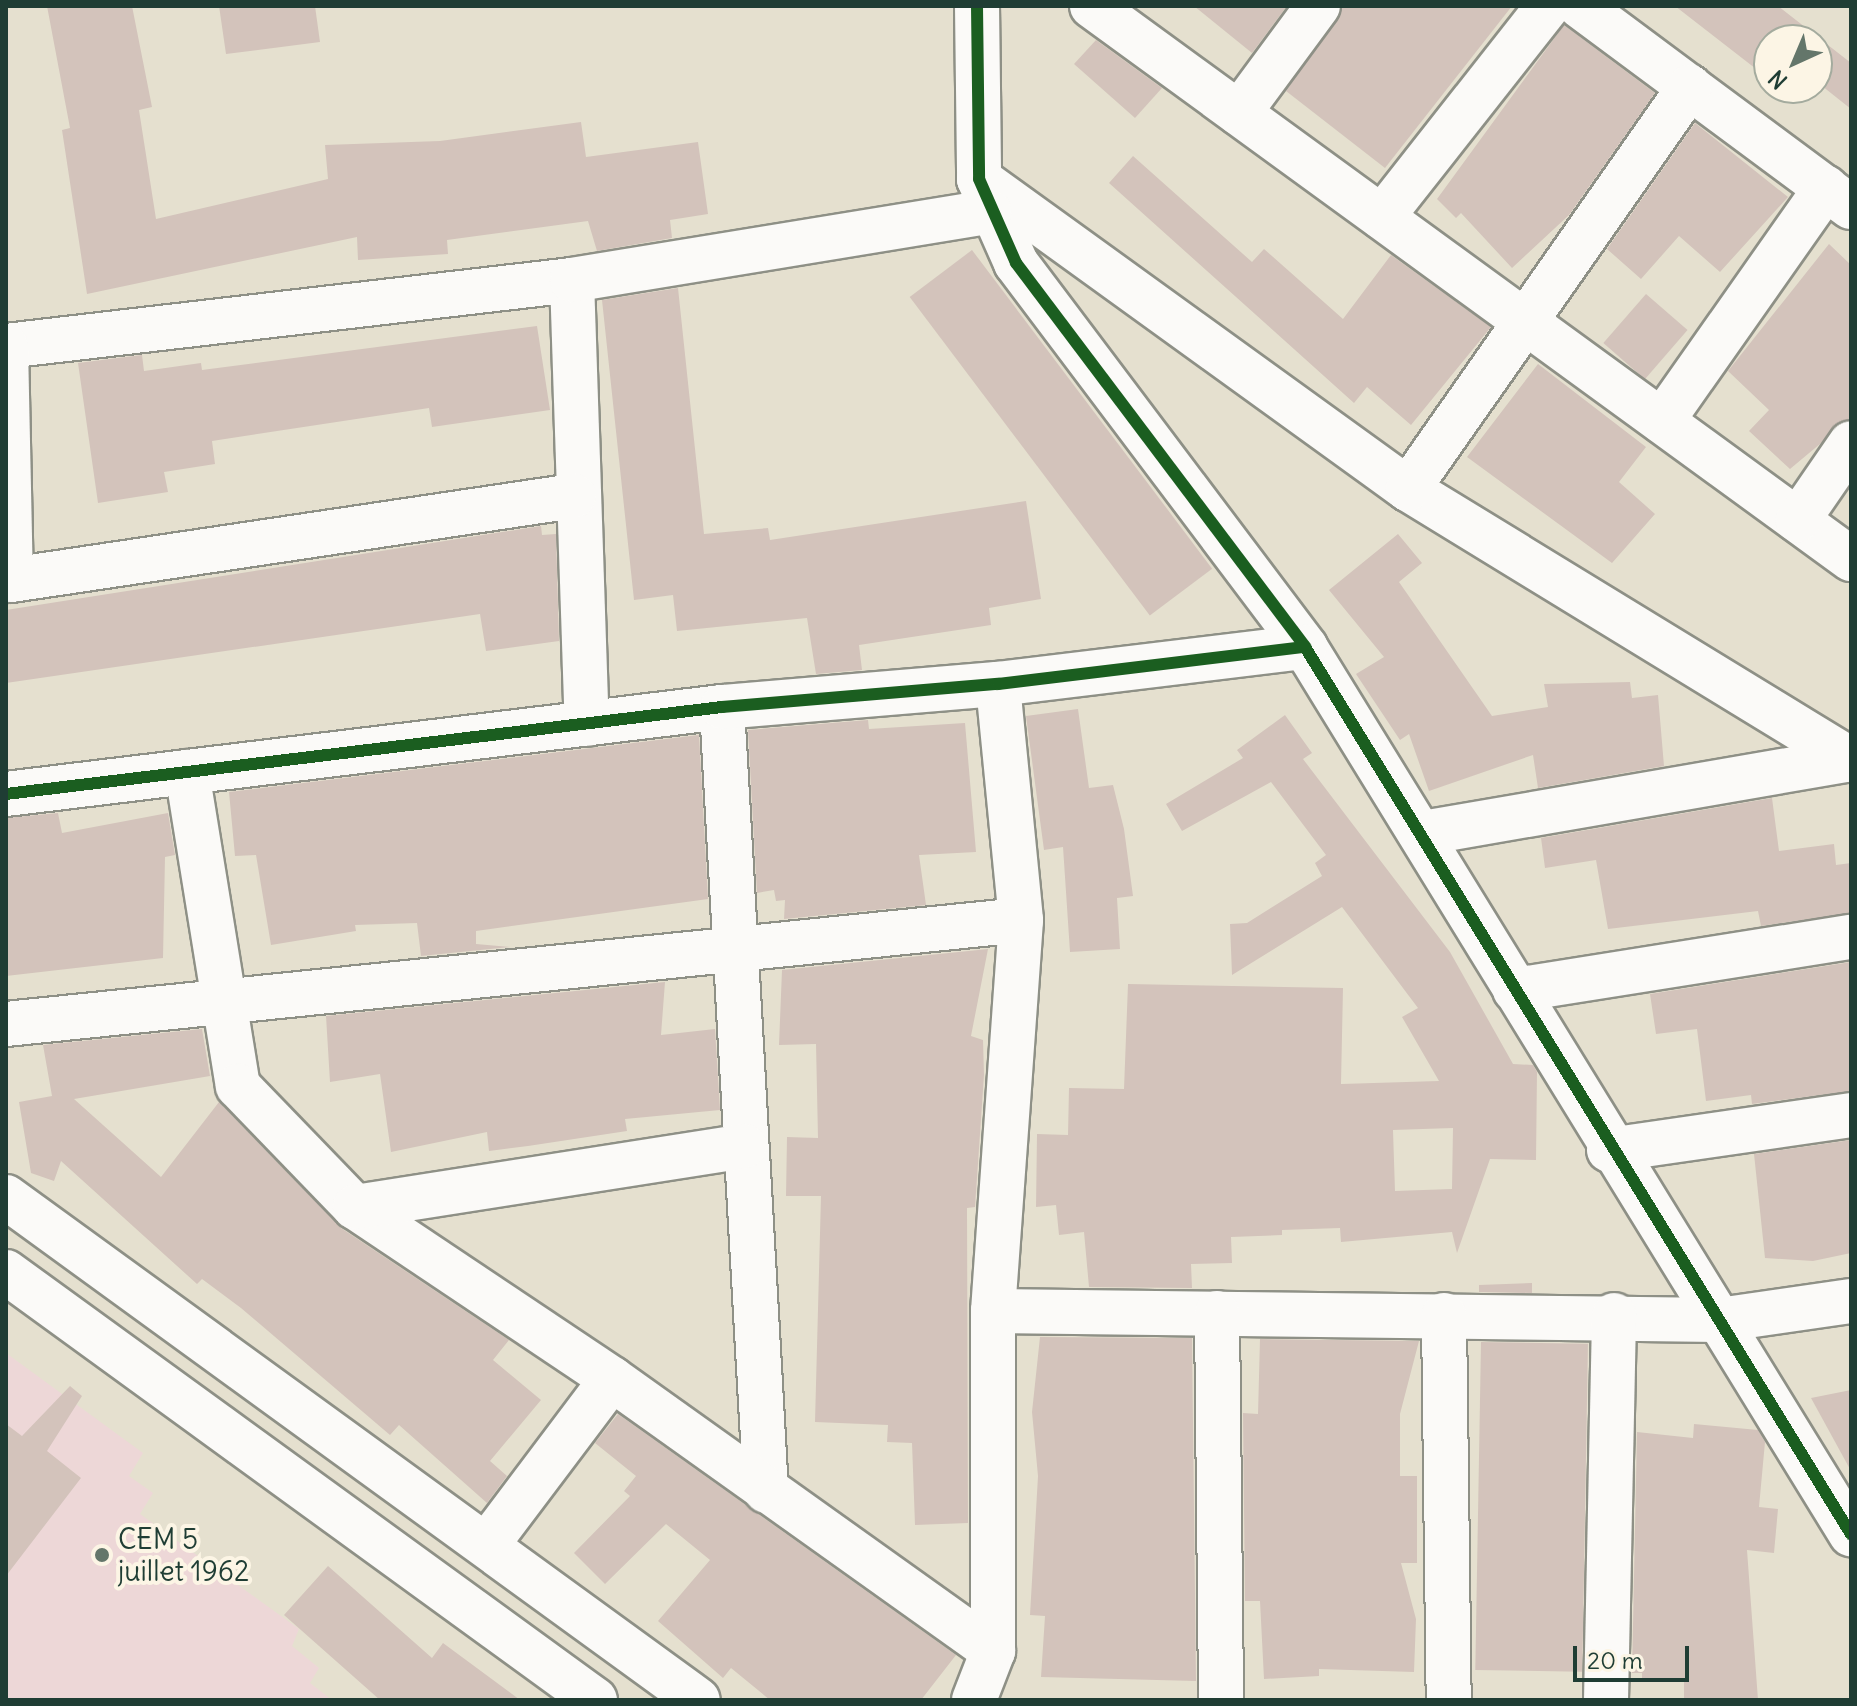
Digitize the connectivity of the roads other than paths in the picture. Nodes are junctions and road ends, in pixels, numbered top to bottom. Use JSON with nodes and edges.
{"nodes":[{"id":1,"x":977,"y":6,"type":"edge"},
{"id":2,"x":1092,"y":6,"type":"edge"},
{"id":3,"x":1318,"y":6,"type":"edge"},
{"id":4,"x":1548,"y":6,"type":"edge"},
{"id":5,"x":1580,"y":6,"type":"edge"},
{"id":6,"x":1690,"y":87,"type":"junction"},
{"id":7,"x":1239,"y":113,"type":"junction"},
{"id":8,"x":984,"y":195,"type":"junction"},
{"id":9,"x":1838,"y":197,"type":"edge"},
{"id":10,"x":1382,"y":217,"type":"junction"},
{"id":11,"x":572,"y":280,"type":"junction"},
{"id":12,"x":1529,"y":325,"type":"junction"},
{"id":13,"x":6,"y":346,"type":"edge"},
{"id":14,"x":1662,"y":421,"type":"junction"},
{"id":15,"x":1851,"y":443,"type":"edge"},
{"id":16,"x":1408,"y":489,"type":"junction"},
{"id":17,"x":574,"y":496,"type":"junction"},
{"id":18,"x":8,"y":499,"type":"edge"},
{"id":19,"x":1798,"y":520,"type":"junction"},
{"id":20,"x":1851,"y":559,"type":"edge"},
{"id":21,"x":1305,"y":647,"type":"junction"},
{"id":22,"x":998,"y":684,"type":"junction"},
{"id":23,"x":722,"y":707,"type":"junction"},
{"id":24,"x":587,"y":724,"type":"junction"},
{"id":25,"x":1851,"y":759,"type":"edge"},
{"id":26,"x":187,"y":772,"type":"junction"},
{"id":27,"x":6,"y":794,"type":"edge"},
{"id":28,"x":1423,"y":833,"type":"junction"},
{"id":29,"x":1021,"y":920,"type":"junction"},
{"id":30,"x":1851,"y":937,"type":"edge"},
{"id":31,"x":733,"y":949,"type":"junction"},
{"id":32,"x":1515,"y":990,"type":"junction"},
{"id":33,"x":221,"y":1002,"type":"junction"},
{"id":34,"x":6,"y":1024,"type":"edge"},
{"id":35,"x":1851,"y":1115,"type":"edge"},
{"id":36,"x":744,"y":1146,"type":"junction"},
{"id":37,"x":1609,"y":1150,"type":"junction"},
{"id":38,"x":6,"y":1197,"type":"edge"},
{"id":39,"x":355,"y":1207,"type":"junction"},
{"id":40,"x":6,"y":1272,"type":"edge"},
{"id":41,"x":1851,"y":1301,"type":"edge"},
{"id":42,"x":993,"y":1311,"type":"junction"},
{"id":43,"x":1217,"y":1313,"type":"junction"},
{"id":44,"x":1444,"y":1315,"type":"junction"},
{"id":45,"x":1614,"y":1315,"type":"junction"},
{"id":46,"x":1719,"y":1320,"type":"junction"},
{"id":47,"x":612,"y":1379,"type":"junction"},
{"id":48,"x":1832,"y":1474,"type":"edge"},
{"id":49,"x":766,"y":1491,"type":"junction"},
{"id":50,"x":1851,"y":1534,"type":"edge"},
{"id":51,"x":489,"y":1542,"type":"junction"},
{"id":52,"x":993,"y":1651,"type":"junction"},
{"id":53,"x":595,"y":1700,"type":"edge"},
{"id":54,"x":698,"y":1700,"type":"edge"},
{"id":55,"x":974,"y":1700,"type":"edge"},
{"id":56,"x":1221,"y":1700,"type":"edge"},
{"id":57,"x":1449,"y":1700,"type":"edge"},
{"id":58,"x":1606,"y":1700,"type":"edge"}],
"edges":[{"from":1,"to":8,"type":"street"},
{"from":2,"to":7,"type":"street"},
{"from":3,"to":7,"type":"street"},
{"from":4,"to":10,"type":"street"},
{"from":5,"to":6,"type":"street"},
{"from":6,"to":9,"type":"street"},
{"from":6,"to":12,"type":"street"},
{"from":7,"to":10,"type":"street"},
{"from":8,"to":11,"type":"street"},
{"from":8,"to":16,"type":"street"},
{"from":8,"to":21,"type":"street"},
{"from":9,"to":14,"type":"street"},
{"from":10,"to":12,"type":"street"},
{"from":11,"to":13,"type":"street"},
{"from":11,"to":17,"type":"street"},
{"from":12,"to":14,"type":"street"},
{"from":12,"to":16,"type":"street"},
{"from":13,"to":18,"type":"street"},
{"from":14,"to":19,"type":"street"},
{"from":15,"to":19,"type":"street"},
{"from":16,"to":25,"type":"street"},
{"from":17,"to":18,"type":"street"},
{"from":17,"to":24,"type":"street"},
{"from":19,"to":20,"type":"street"},
{"from":21,"to":22,"type":"street"},
{"from":21,"to":28,"type":"street"},
{"from":22,"to":23,"type":"street"},
{"from":22,"to":29,"type":"street"},
{"from":23,"to":24,"type":"street"},
{"from":23,"to":31,"type":"street"},
{"from":24,"to":26,"type":"street"},
{"from":25,"to":28,"type":"street"},
{"from":26,"to":27,"type":"street"},
{"from":26,"to":33,"type":"street"},
{"from":28,"to":32,"type":"street"},
{"from":29,"to":31,"type":"street"},
{"from":29,"to":42,"type":"street"},
{"from":30,"to":32,"type":"street"},
{"from":31,"to":33,"type":"street"},
{"from":31,"to":36,"type":"street"},
{"from":32,"to":37,"type":"street"},
{"from":33,"to":34,"type":"street"},
{"from":33,"to":39,"type":"street"},
{"from":35,"to":37,"type":"street"},
{"from":36,"to":39,"type":"street"},
{"from":36,"to":49,"type":"street"},
{"from":37,"to":46,"type":"street"},
{"from":38,"to":51,"type":"street"},
{"from":39,"to":47,"type":"street"},
{"from":40,"to":53,"type":"street"},
{"from":41,"to":46,"type":"street"},
{"from":42,"to":43,"type":"street"},
{"from":42,"to":52,"type":"street"},
{"from":43,"to":44,"type":"street"},
{"from":43,"to":56,"type":"street"},
{"from":44,"to":45,"type":"street"},
{"from":44,"to":57,"type":"street"},
{"from":45,"to":46,"type":"street"},
{"from":45,"to":58,"type":"street"},
{"from":46,"to":48,"type":"street"},
{"from":47,"to":49,"type":"street"},
{"from":47,"to":51,"type":"street"},
{"from":48,"to":50,"type":"street"},
{"from":49,"to":52,"type":"street"},
{"from":51,"to":54,"type":"street"},
{"from":52,"to":55,"type":"street"}]}
